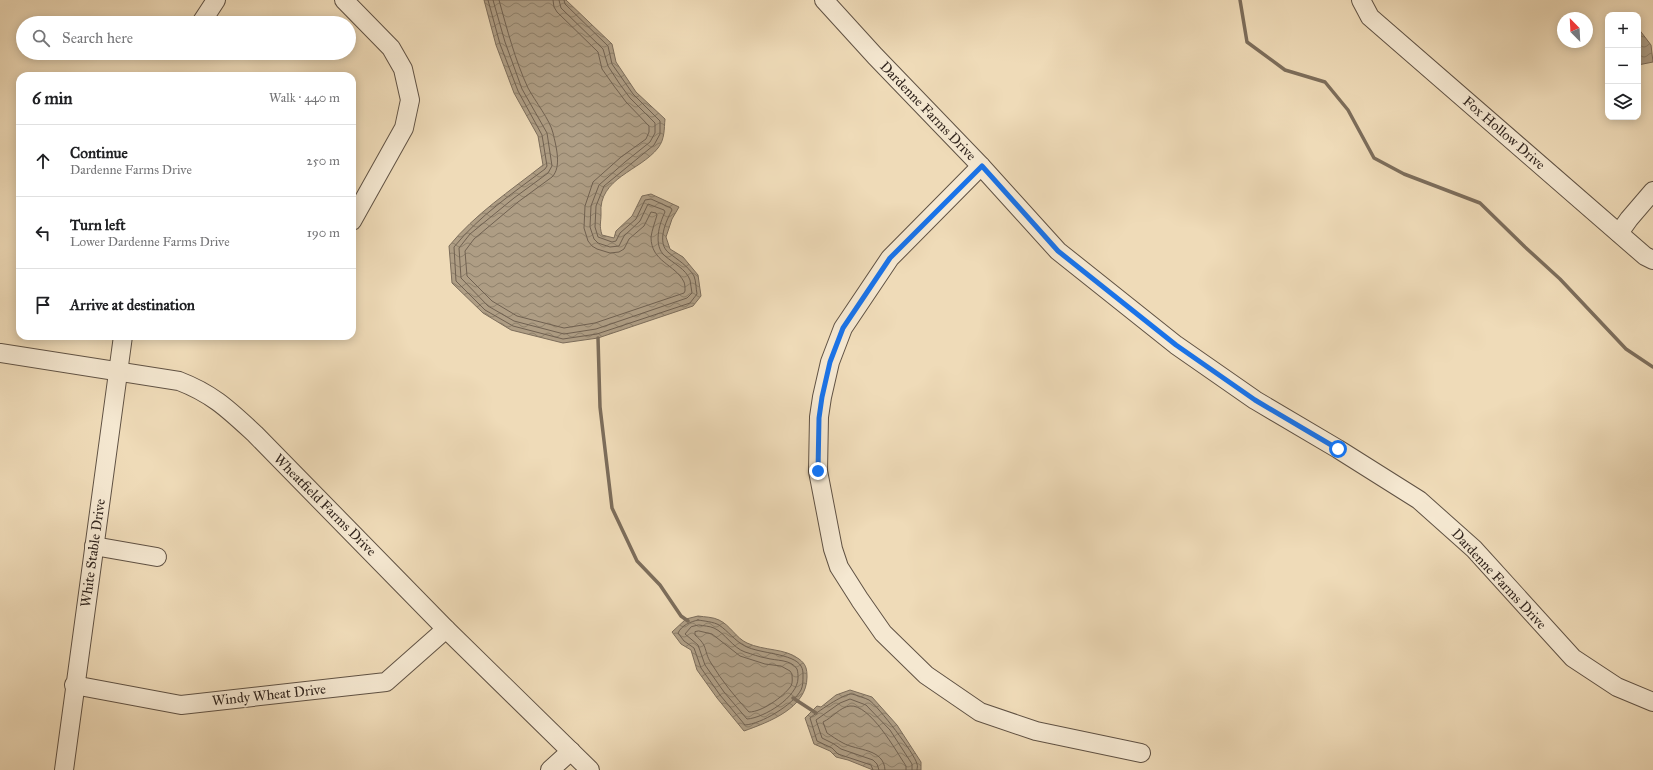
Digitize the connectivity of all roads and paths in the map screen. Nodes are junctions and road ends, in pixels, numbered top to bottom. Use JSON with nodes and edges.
{"nodes":[{"id":1,"x":216,"y":0,"type":"edge"},
{"id":2,"x":344,"y":0,"type":"edge"},
{"id":3,"x":824,"y":0,"type":"edge"},
{"id":4,"x":1361,"y":0,"type":"edge"},
{"id":5,"x":206,"y":16,"type":"edge"},
{"id":6,"x":982,"y":166,"type":"junction"},
{"id":7,"x":1653,"y":191,"type":"edge"},
{"id":8,"x":356,"y":214,"type":"edge"},
{"id":9,"x":1619,"y":233,"type":"junction"},
{"id":10,"x":1653,"y":260,"type":"edge"},
{"id":11,"x":122,"y":340,"type":"edge"},
{"id":12,"x":0,"y":353,"type":"edge"},
{"id":13,"x":118,"y":371,"type":"junction"},
{"id":14,"x":94,"y":546,"type":"junction"},
{"id":15,"x":158,"y":557,"type":"dead end"},
{"id":16,"x":446,"y":629,"type":"junction"},
{"id":17,"x":74,"y":685,"type":"junction"},
{"id":18,"x":1653,"y":702,"type":"edge"},
{"id":19,"x":571,"y":751,"type":"junction"},
{"id":20,"x":1141,"y":753,"type":"dead end"},
{"id":21,"x":64,"y":770,"type":"edge"},
{"id":22,"x":550,"y":770,"type":"edge"},
{"id":23,"x":590,"y":770,"type":"edge"}],
"edges":[{"from":1,"to":5,"type":"street"},
{"from":2,"to":8,"type":"street"},
{"from":3,"to":6,"type":"street","name":"Dardenne Farms Drive"},
{"from":4,"to":9,"type":"street","name":"Fox Hollow Drive"},
{"from":6,"to":18,"type":"street","name":"Dardenne Farms Drive"},
{"from":6,"to":20,"type":"street"},
{"from":7,"to":9,"type":"street"},
{"from":9,"to":10,"type":"street","name":"Fox Hollow Drive"},
{"from":11,"to":13,"type":"street","name":"White Stable Drive"},
{"from":12,"to":13,"type":"street","name":"Wheatfield Farms Drive"},
{"from":13,"to":14,"type":"street","name":"White Stable Drive"},
{"from":13,"to":16,"type":"street","name":"Wheatfield Farms Drive"},
{"from":14,"to":15,"type":"street"},
{"from":14,"to":17,"type":"street","name":"White Stable Drive"},
{"from":16,"to":17,"type":"street","name":"Windy Wheat Drive"},
{"from":16,"to":19,"type":"street","name":"Wheatfield Farms Drive"},
{"from":17,"to":21,"type":"street","name":"White Stable Drive"},
{"from":19,"to":22,"type":"street"},
{"from":19,"to":23,"type":"street","name":"Wheatfield Farms Drive"}]}
